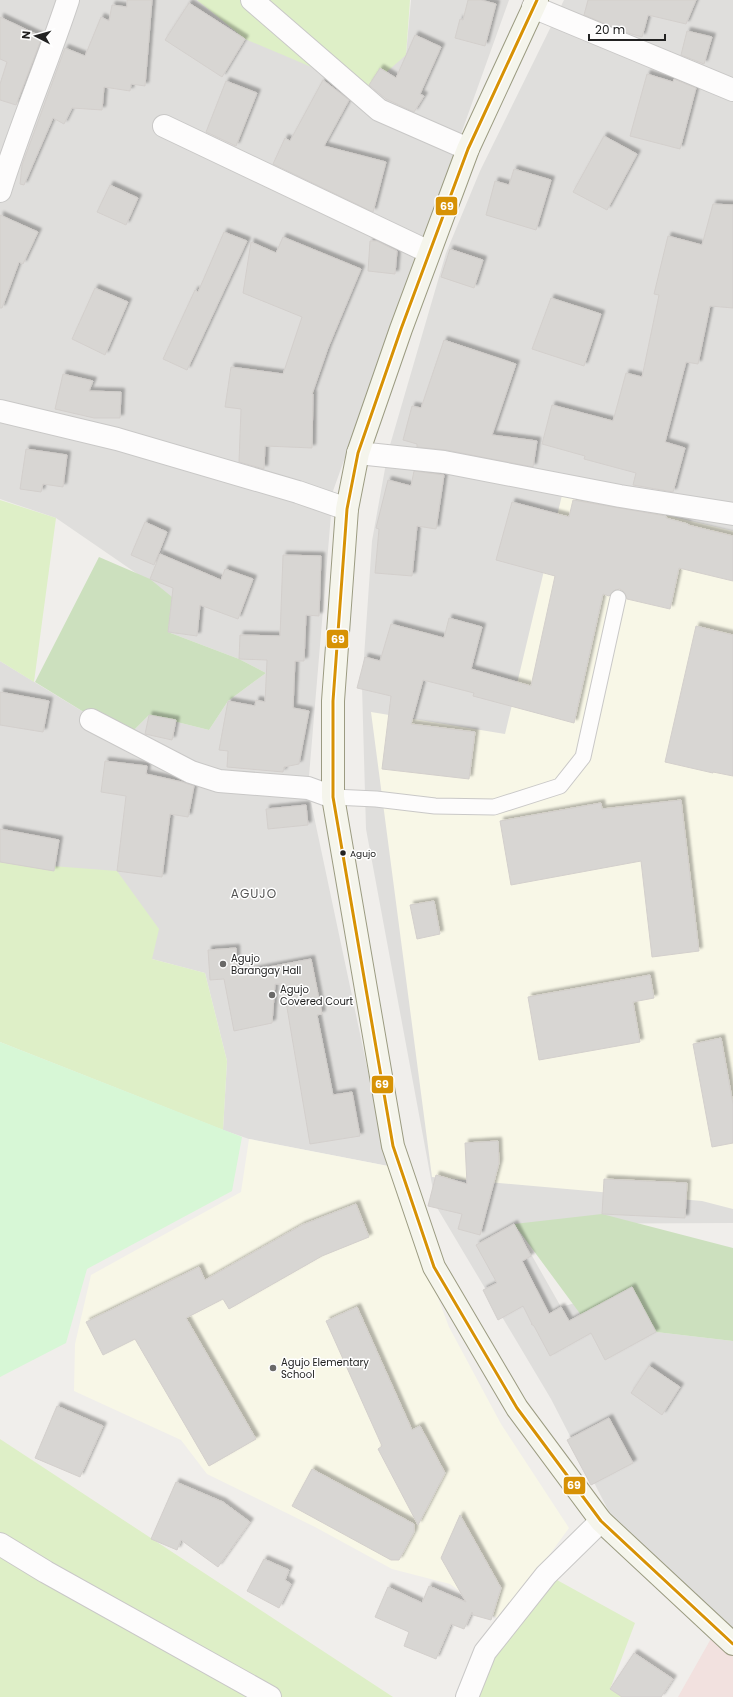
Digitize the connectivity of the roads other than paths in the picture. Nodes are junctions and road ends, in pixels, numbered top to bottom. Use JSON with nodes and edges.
{"nodes":[{"id":1,"x":68,"y":0,"type":"edge"},
{"id":2,"x":252,"y":0,"type":"edge"},
{"id":3,"x":535,"y":4,"type":"edge"},
{"id":4,"x":733,"y":90,"type":"edge"},
{"id":5,"x":164,"y":126,"type":"dead end"},
{"id":6,"x":468,"y":149,"type":"junction"},
{"id":7,"x":0,"y":191,"type":"edge"},
{"id":8,"x":429,"y":252,"type":"junction"},
{"id":9,"x":0,"y":411,"type":"edge"},
{"id":10,"x":358,"y":453,"type":"junction"},
{"id":11,"x":347,"y":509,"type":"junction"},
{"id":12,"x":733,"y":514,"type":"edge"},
{"id":13,"x":618,"y":598,"type":"dead end"},
{"id":14,"x":91,"y":720,"type":"dead end"},
{"id":15,"x":333,"y":797,"type":"junction"},
{"id":16,"x":601,"y":1520,"type":"junction"},
{"id":17,"x":0,"y":1544,"type":"edge"},
{"id":18,"x":733,"y":1644,"type":"edge"},
{"id":19,"x":270,"y":1697,"type":"edge"},
{"id":20,"x":467,"y":1697,"type":"edge"}],
"edges":[{"from":1,"to":7,"type":"street"},
{"from":2,"to":6,"type":"street"},
{"from":3,"to":4,"type":"street"},
{"from":3,"to":6,"type":"main road"},
{"from":5,"to":8,"type":"street"},
{"from":6,"to":8,"type":"main road"},
{"from":8,"to":10,"type":"main road"},
{"from":9,"to":11,"type":"street"},
{"from":10,"to":11,"type":"main road"},
{"from":10,"to":12,"type":"street"},
{"from":11,"to":15,"type":"main road"},
{"from":13,"to":15,"type":"lane"},
{"from":14,"to":15,"type":"street"},
{"from":15,"to":16,"type":"main road"},
{"from":16,"to":18,"type":"main road"},
{"from":16,"to":20,"type":"street"},
{"from":17,"to":19,"type":"street"}]}
